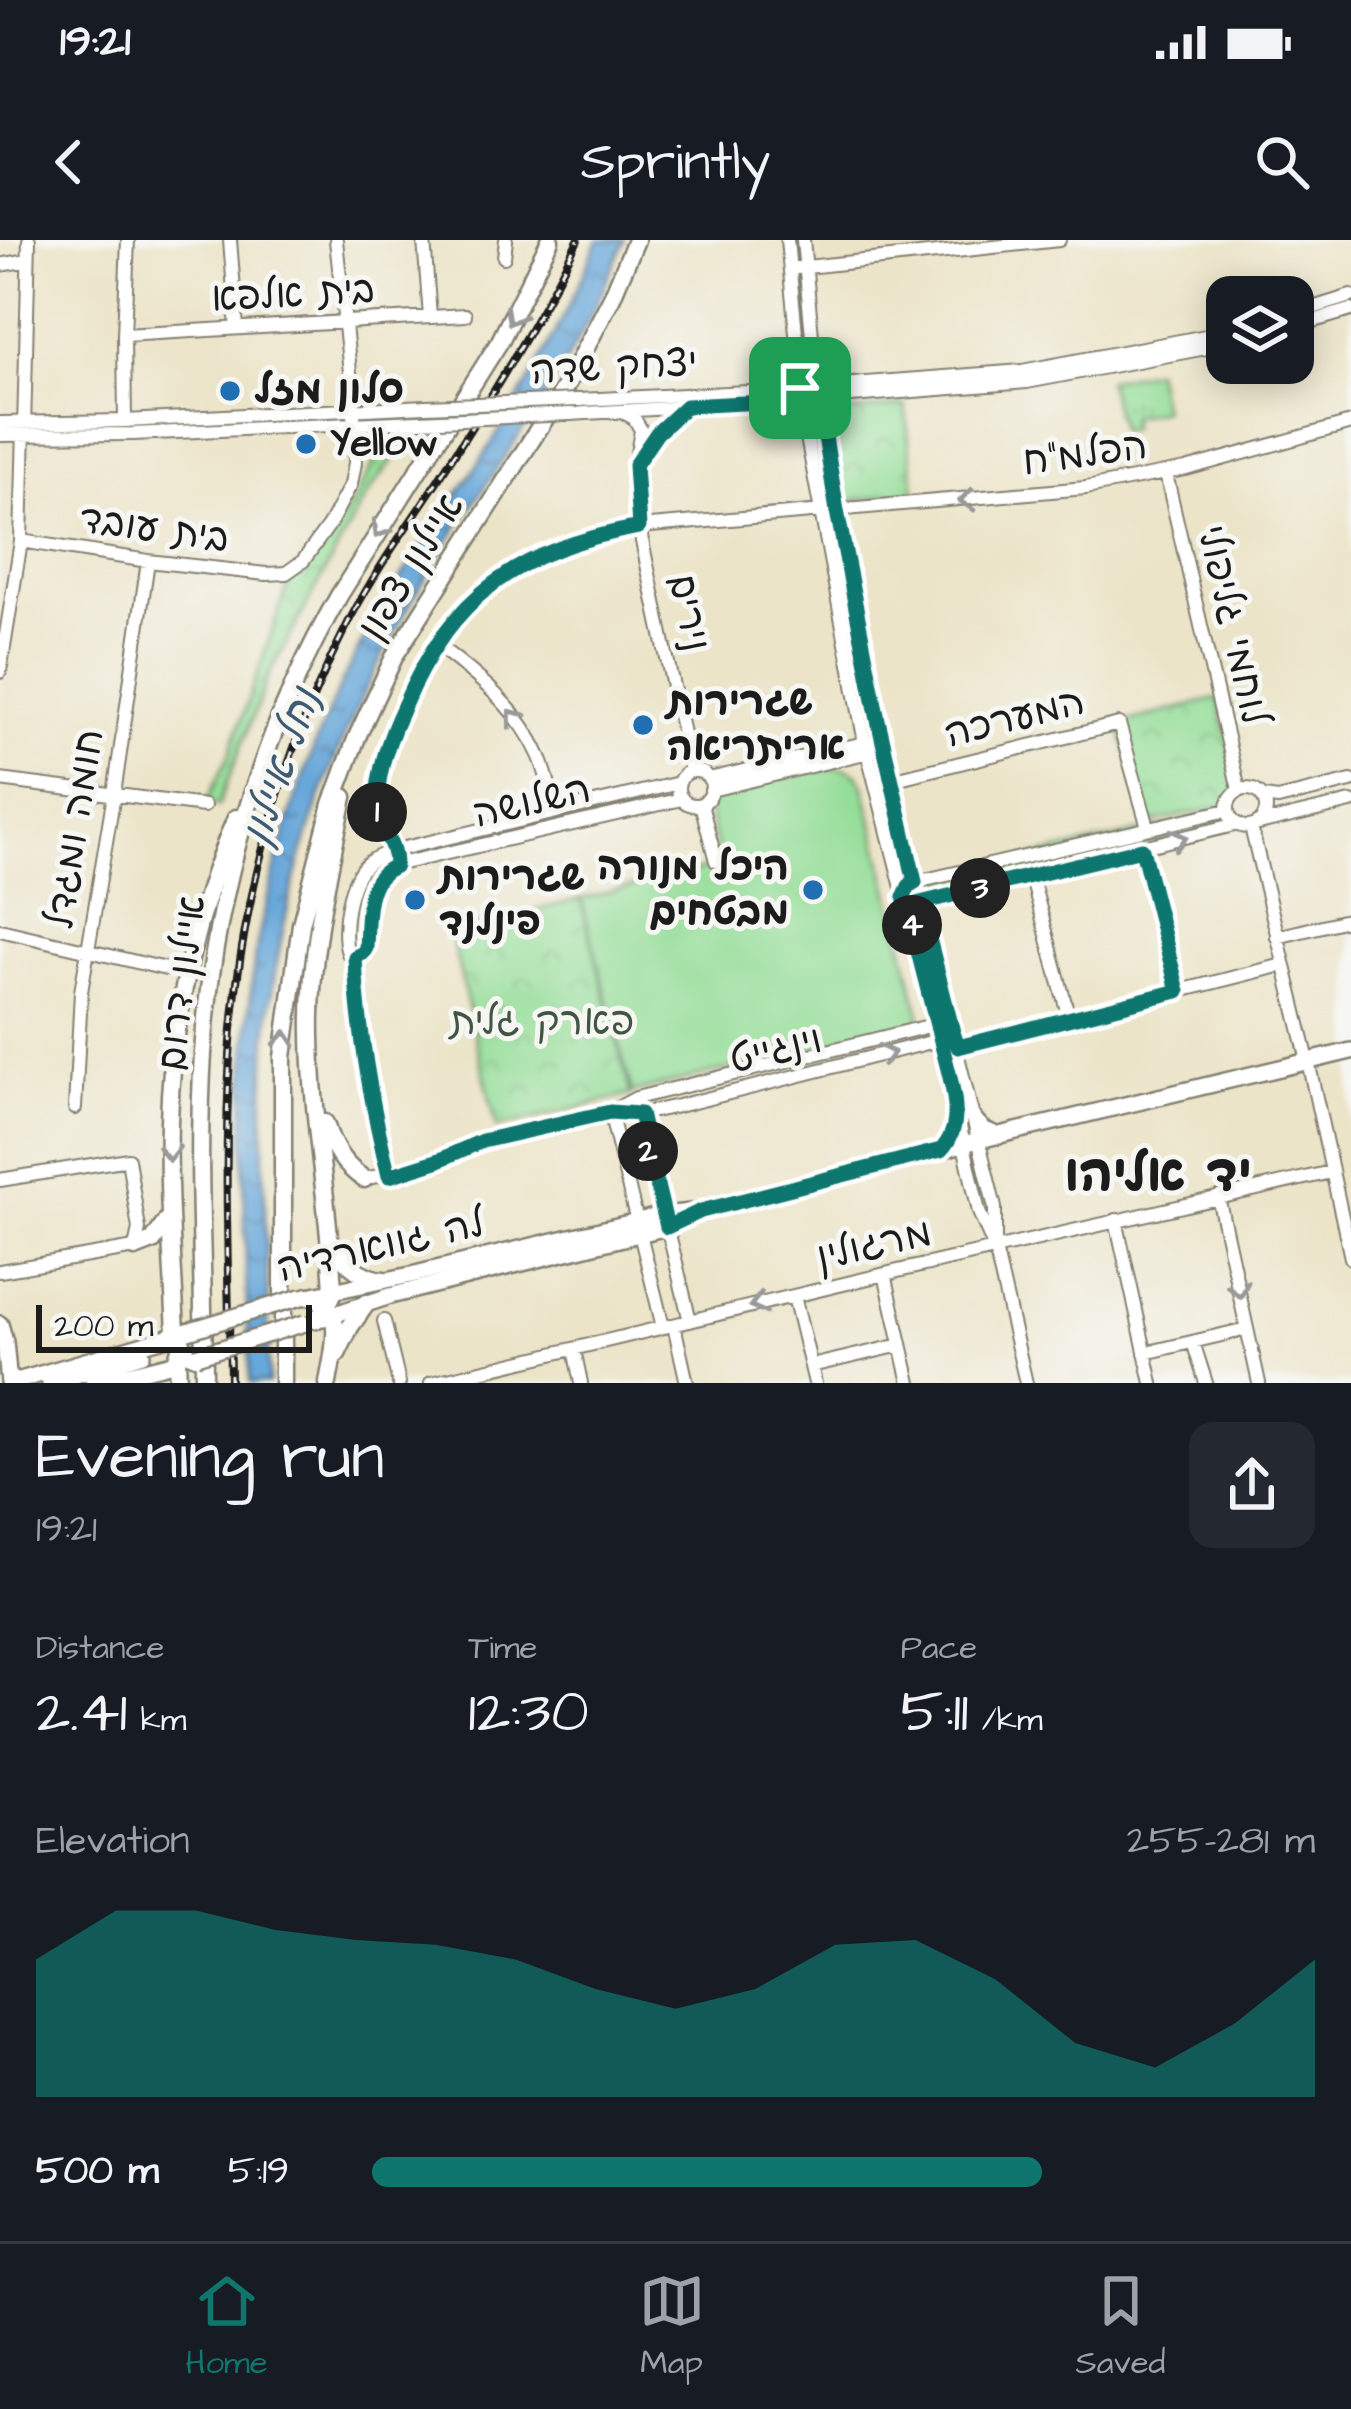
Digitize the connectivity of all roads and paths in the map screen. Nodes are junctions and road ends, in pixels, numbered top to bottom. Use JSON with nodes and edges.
{"nodes":[{"id":1,"x":29,"y":240,"type":"edge"},
{"id":2,"x":128,"y":240,"type":"edge"},
{"id":3,"x":230,"y":240,"type":"edge"},
{"id":4,"x":336,"y":240,"type":"edge"},
{"id":5,"x":424,"y":240,"type":"edge"},
{"id":6,"x":506,"y":240,"type":"edge"},
{"id":7,"x":550,"y":240,"type":"edge"},
{"id":8,"x":636,"y":240,"type":"edge"},
{"id":9,"x":787,"y":240,"type":"edge"},
{"id":10,"x":803,"y":240,"type":"edge"},
{"id":11,"x":1060,"y":240,"type":"edge"},
{"id":12,"x":504,"y":257,"type":"dead end"},
{"id":13,"x":28,"y":260,"type":"junction"},
{"id":14,"x":0,"y":265,"type":"edge"},
{"id":15,"x":790,"y":268,"type":"junction"},
{"id":16,"x":806,"y":268,"type":"junction"},
{"id":17,"x":1351,"y":296,"type":"edge"},
{"id":18,"x":1314,"y":307,"type":"edge"},
{"id":19,"x":1351,"y":310,"type":"edge"},
{"id":20,"x":465,"y":315,"type":"dead end"},
{"id":21,"x":430,"y":317,"type":"junction"},
{"id":22,"x":343,"y":321,"type":"junction"},
{"id":23,"x":1314,"y":321,"type":"edge"},
{"id":24,"x":237,"y":328,"type":"junction"},
{"id":25,"x":124,"y":334,"type":"junction"},
{"id":26,"x":1206,"y":336,"type":"edge"},
{"id":27,"x":795,"y":337,"type":"junction"},
{"id":28,"x":1206,"y":348,"type":"edge"},
{"id":29,"x":748,"y":392,"type":"junction"},
{"id":30,"x":818,"y":393,"type":"junction"},
{"id":31,"x":800,"y":394,"type":"junction"},
{"id":32,"x":729,"y":405,"type":"junction"},
{"id":33,"x":686,"y":406,"type":"junction"},
{"id":34,"x":354,"y":410,"type":"junction"},
{"id":35,"x":621,"y":411,"type":"junction"},
{"id":36,"x":0,"y":423,"type":"edge"},
{"id":37,"x":1351,"y":423,"type":"edge"},
{"id":38,"x":355,"y":425,"type":"junction"},
{"id":39,"x":805,"y":427,"type":"junction"},
{"id":40,"x":129,"y":428,"type":"junction"},
{"id":41,"x":24,"y":429,"type":"junction"},
{"id":42,"x":0,"y":435,"type":"edge"},
{"id":43,"x":635,"y":465,"type":"junction"},
{"id":44,"x":1166,"y":474,"type":"junction"},
{"id":45,"x":830,"y":512,"type":"junction"},
{"id":46,"x":639,"y":527,"type":"junction"},
{"id":47,"x":21,"y":541,"type":"junction"},
{"id":48,"x":148,"y":562,"type":"junction"},
{"id":49,"x":437,"y":645,"type":"junction"},
{"id":50,"x":0,"y":672,"type":"edge"},
{"id":51,"x":280,"y":718,"type":"junction"},
{"id":52,"x":357,"y":737,"type":"junction"},
{"id":53,"x":882,"y":744,"type":"junction"},
{"id":54,"x":867,"y":748,"type":"junction"},
{"id":55,"x":848,"y":757,"type":"junction"},
{"id":56,"x":872,"y":769,"type":"junction"},
{"id":57,"x":0,"y":770,"type":"edge"},
{"id":58,"x":691,"y":771,"type":"junction"},
{"id":59,"x":0,"y":780,"type":"edge"},
{"id":60,"x":891,"y":780,"type":"junction"},
{"id":61,"x":1351,"y":781,"type":"edge"},
{"id":62,"x":23,"y":782,"type":"junction"},
{"id":63,"x":679,"y":783,"type":"junction"},
{"id":64,"x":708,"y":790,"type":"junction"},
{"id":65,"x":1239,"y":790,"type":"junction"},
{"id":66,"x":114,"y":794,"type":"junction"},
{"id":67,"x":1264,"y":797,"type":"junction"},
{"id":68,"x":685,"y":801,"type":"junction"},
{"id":69,"x":1351,"y":802,"type":"edge"},
{"id":70,"x":203,"y":806,"type":"dead end"},
{"id":71,"x":1228,"y":810,"type":"junction"},
{"id":72,"x":556,"y":812,"type":"junction"},
{"id":73,"x":1249,"y":825,"type":"junction"},
{"id":74,"x":1148,"y":827,"type":"junction"},
{"id":75,"x":710,"y":841,"type":"junction"},
{"id":76,"x":1142,"y":849,"type":"junction"},
{"id":77,"x":396,"y":850,"type":"junction"},
{"id":78,"x":716,"y":861,"type":"dead end"},
{"id":79,"x":395,"y":866,"type":"junction"},
{"id":80,"x":1031,"y":875,"type":"junction"},
{"id":81,"x":915,"y":882,"type":"junction"},
{"id":82,"x":904,"y":897,"type":"junction"},
{"id":83,"x":920,"y":903,"type":"junction"},
{"id":84,"x":1351,"y":919,"type":"edge"},
{"id":85,"x":2,"y":933,"type":"edge"},
{"id":86,"x":1277,"y":937,"type":"junction"},
{"id":87,"x":86,"y":951,"type":"junction"},
{"id":88,"x":355,"y":957,"type":"junction"},
{"id":89,"x":1283,"y":965,"type":"junction"},
{"id":90,"x":166,"y":969,"type":"dead end"},
{"id":91,"x":1178,"y":991,"type":"junction"},
{"id":92,"x":1069,"y":1018,"type":"junction"},
{"id":93,"x":937,"y":1024,"type":"junction"},
{"id":94,"x":953,"y":1032,"type":"junction"},
{"id":95,"x":941,"y":1041,"type":"junction"},
{"id":96,"x":958,"y":1047,"type":"junction"},
{"id":97,"x":1351,"y":1051,"type":"edge"},
{"id":98,"x":1308,"y":1061,"type":"junction"},
{"id":99,"x":314,"y":1088,"type":"junction"},
{"id":100,"x":636,"y":1098,"type":"junction"},
{"id":101,"x":75,"y":1108,"type":"dead end"},
{"id":102,"x":610,"y":1112,"type":"junction"},
{"id":103,"x":640,"y":1114,"type":"junction"},
{"id":104,"x":965,"y":1117,"type":"junction"},
{"id":105,"x":999,"y":1136,"type":"junction"},
{"id":106,"x":971,"y":1142,"type":"junction"},
{"id":107,"x":941,"y":1150,"type":"junction"},
{"id":108,"x":984,"y":1160,"type":"junction"},
{"id":109,"x":389,"y":1176,"type":"junction"},
{"id":110,"x":1332,"y":1178,"type":"junction"},
{"id":111,"x":364,"y":1179,"type":"joint"},
{"id":112,"x":0,"y":1180,"type":"edge"},
{"id":113,"x":1351,"y":1180,"type":"edge"},
{"id":114,"x":1219,"y":1197,"type":"junction"},
{"id":115,"x":170,"y":1216,"type":"junction"},
{"id":116,"x":1116,"y":1220,"type":"junction"},
{"id":117,"x":665,"y":1221,"type":"junction"},
{"id":118,"x":638,"y":1228,"type":"junction"},
{"id":119,"x":330,"y":1238,"type":"junction"},
{"id":120,"x":135,"y":1248,"type":"junction"},
{"id":121,"x":995,"y":1249,"type":"junction"},
{"id":122,"x":1351,"y":1258,"type":"edge"},
{"id":123,"x":0,"y":1271,"type":"edge"},
{"id":124,"x":885,"y":1274,"type":"junction"},
{"id":125,"x":384,"y":1280,"type":"junction"},
{"id":126,"x":794,"y":1295,"type":"junction"},
{"id":127,"x":304,"y":1296,"type":"joint"},
{"id":128,"x":367,"y":1304,"type":"junction"},
{"id":129,"x":323,"y":1310,"type":"junction"},
{"id":130,"x":384,"y":1321,"type":"dead end"},
{"id":131,"x":690,"y":1321,"type":"junction"},
{"id":132,"x":0,"y":1324,"type":"edge"},
{"id":133,"x":668,"y":1326,"type":"junction"},
{"id":134,"x":1247,"y":1330,"type":"junction"},
{"id":135,"x":5,"y":1342,"type":"junction"},
{"id":136,"x":1193,"y":1342,"type":"junction"},
{"id":137,"x":901,"y":1345,"type":"junction"},
{"id":138,"x":184,"y":1346,"type":"junction"},
{"id":139,"x":574,"y":1348,"type":"junction"},
{"id":140,"x":1145,"y":1353,"type":"junction"},
{"id":141,"x":811,"y":1366,"type":"junction"},
{"id":142,"x":494,"y":1376,"type":"edge"},
{"id":143,"x":46,"y":1378,"type":"edge"},
{"id":144,"x":328,"y":1380,"type":"edge"},
{"id":145,"x":9,"y":1383,"type":"edge"},
{"id":146,"x":93,"y":1383,"type":"edge"},
{"id":147,"x":131,"y":1383,"type":"edge"},
{"id":148,"x":178,"y":1383,"type":"edge"},
{"id":149,"x":204,"y":1383,"type":"edge"},
{"id":150,"x":284,"y":1383,"type":"edge"},
{"id":151,"x":399,"y":1383,"type":"edge"},
{"id":152,"x":431,"y":1383,"type":"edge"},
{"id":153,"x":581,"y":1383,"type":"edge"},
{"id":154,"x":687,"y":1383,"type":"edge"},
{"id":155,"x":815,"y":1383,"type":"edge"},
{"id":156,"x":910,"y":1383,"type":"edge"},
{"id":157,"x":1026,"y":1383,"type":"edge"},
{"id":158,"x":1152,"y":1383,"type":"edge"},
{"id":159,"x":1206,"y":1383,"type":"edge"},
{"id":160,"x":1259,"y":1383,"type":"edge"}],
"edges":[{"from":1,"to":13,"type":"street"},
{"from":2,"to":25,"type":"street"},
{"from":3,"to":24,"type":"street"},
{"from":4,"to":22,"type":"street"},
{"from":5,"to":21,"type":"street"},
{"from":6,"to":12,"type":"street"},
{"from":7,"to":51,"type":"highway","name":"איילון דרום","one_way":true},
{"from":8,"to":52,"type":"highway","name":"איילון צפון"},
{"from":9,"to":15,"type":"street"},
{"from":10,"to":16,"type":"street"},
{"from":11,"to":16,"type":"street"},
{"from":13,"to":14,"type":"street"},
{"from":13,"to":41,"type":"street"},
{"from":15,"to":16,"type":"street"},
{"from":15,"to":27,"type":"street"},
{"from":16,"to":30,"type":"street"},
{"from":17,"to":18,"type":"street"},
{"from":19,"to":23,"type":"street"},
{"from":20,"to":21,"type":"street","name":"בית אלפא"},
{"from":21,"to":22,"type":"street","name":"בית אלפא"},
{"from":22,"to":24,"type":"street","name":"בית אלפא"},
{"from":22,"to":34,"type":"street"},
{"from":24,"to":25,"type":"street","name":"בית אלפא"},
{"from":25,"to":40,"type":"street"},
{"from":26,"to":30,"type":"street","name":"יצחק שדה"},
{"from":27,"to":29,"type":"street"},
{"from":27,"to":31,"type":"street"},
{"from":28,"to":30,"type":"street","name":"יצחק שדה"},
{"from":29,"to":31,"type":"street","name":"יצחק שדה"},
{"from":29,"to":34,"type":"street","name":"יצחק שדה","bridge":true},
{"from":30,"to":31,"type":"street","name":"יצחק שדה"},
{"from":30,"to":45,"type":"street"},
{"from":31,"to":32,"type":"street","name":"יצחק שדה"},
{"from":31,"to":39,"type":"street"},
{"from":32,"to":33,"type":"street","name":"יצחק שדה"},
{"from":32,"to":39,"type":"street"},
{"from":33,"to":35,"type":"street","name":"יצחק שדה"},
{"from":33,"to":43,"type":"street"},
{"from":34,"to":38,"type":"street"},
{"from":34,"to":40,"type":"street","name":"יצחק שדה"},
{"from":35,"to":38,"type":"street","name":"יצחק שדה","bridge":true},
{"from":35,"to":43,"type":"street","name":"נירים"},
{"from":36,"to":41,"type":"street","name":"יצחק שדה"},
{"from":37,"to":44,"type":"street","name":"הפלמ\"ח"},
{"from":38,"to":40,"type":"street","name":"יצחק שדה"},
{"from":38,"to":48,"type":"street","name":"בית עובד"},
{"from":39,"to":45,"type":"street"},
{"from":40,"to":41,"type":"street","name":"יצחק שדה"},
{"from":41,"to":42,"type":"street","name":"יצחק שדה"},
{"from":41,"to":47,"type":"street"},
{"from":43,"to":46,"type":"street","name":"נירים"},
{"from":44,"to":45,"type":"street","name":"הפלמ\"ח","one_way":true},
{"from":44,"to":65,"type":"street","name":"לוחמי גליפולי"},
{"from":45,"to":46,"type":"street","name":"הפלמ\"ח"},
{"from":45,"to":53,"type":"street"},
{"from":45,"to":54,"type":"street"},
{"from":46,"to":49,"type":"street","name":"הפלמ\"ח"},
{"from":46,"to":58,"type":"street","name":"נירים"},
{"from":47,"to":48,"type":"street","name":"בית עובד"},
{"from":47,"to":50,"type":"street"},
{"from":48,"to":66,"type":"street","name":"חומה ומגדל"},
{"from":72,"to":49,"type":"street","one_way":true},
{"from":49,"to":77,"type":"street","name":"הפלמ\"ח"},
{"from":51,"to":115,"type":"highway","one_way":true},
{"from":51,"to":149,"type":"highway","name":"איילון דרום"},
{"from":52,"to":99,"type":"highway"},
{"from":150,"to":52,"type":"highway","name":"איילון צפון","one_way":true},
{"from":53,"to":54,"type":"street"},
{"from":53,"to":60,"type":"street"},
{"from":54,"to":55,"type":"street"},
{"from":54,"to":56,"type":"street"},
{"from":54,"to":64,"type":"street"},
{"from":55,"to":56,"type":"street"},
{"from":55,"to":64,"type":"street"},
{"from":56,"to":82,"type":"street"},
{"from":57,"to":62,"type":"street"},
{"from":58,"to":63,"type":"street"},
{"from":58,"to":64,"type":"street"},
{"from":59,"to":62,"type":"street"},
{"from":60,"to":74,"type":"street","name":"המערכה"},
{"from":60,"to":81,"type":"street"},
{"from":61,"to":67,"type":"street"},
{"from":62,"to":66,"type":"street"},
{"from":63,"to":68,"type":"street"},
{"from":63,"to":72,"type":"street","name":"השלושה"},
{"from":64,"to":68,"type":"street","name":"השלושה"},
{"from":64,"to":75,"type":"street"},
{"from":65,"to":67,"type":"street"},
{"from":65,"to":71,"type":"street"},
{"from":66,"to":70,"type":"street"},
{"from":66,"to":87,"type":"street","name":"חומה ומגדל"},
{"from":67,"to":73,"type":"street"},
{"from":68,"to":75,"type":"street"},
{"from":68,"to":79,"type":"street","name":"השלושה"},
{"from":69,"to":73,"type":"street"},
{"from":71,"to":73,"type":"street"},
{"from":71,"to":74,"type":"street"},
{"from":72,"to":77,"type":"street","name":"השלושה"},
{"from":76,"to":73,"type":"street","one_way":true},
{"from":73,"to":86,"type":"street"},
{"from":74,"to":81,"type":"street"},
{"from":75,"to":78,"type":"street"},
{"from":76,"to":80,"type":"street"},
{"from":76,"to":91,"type":"street"},
{"from":77,"to":79,"type":"street"},
{"from":77,"to":88,"type":"street"},
{"from":79,"to":88,"type":"street"},
{"from":80,"to":83,"type":"street"},
{"from":80,"to":92,"type":"street"},
{"from":81,"to":82,"type":"street"},
{"from":81,"to":83,"type":"street"},
{"from":82,"to":83,"type":"street"},
{"from":82,"to":93,"type":"street"},
{"from":83,"to":94,"type":"street"},
{"from":84,"to":86,"type":"street"},
{"from":85,"to":87,"type":"street"},
{"from":86,"to":89,"type":"street"},
{"from":87,"to":90,"type":"street"},
{"from":87,"to":101,"type":"street","name":"חומה ומגדל"},
{"from":88,"to":109,"type":"street"},
{"from":89,"to":91,"type":"street"},
{"from":89,"to":98,"type":"street"},
{"from":91,"to":92,"type":"street"},
{"from":92,"to":96,"type":"street"},
{"from":93,"to":95,"type":"street"},
{"from":93,"to":100,"type":"street","name":"וינגייט"},
{"from":94,"to":95,"type":"street","name":"וינגייט"},
{"from":94,"to":96,"type":"street"},
{"from":103,"to":95,"type":"street","name":"וינגייט","one_way":true},
{"from":95,"to":104,"type":"street"},
{"from":96,"to":104,"type":"street"},
{"from":97,"to":98,"type":"main road","name":"לה גווארדיה"},
{"from":98,"to":105,"type":"main road","name":"לה גווארדיה"},
{"from":98,"to":110,"type":"street"},
{"from":99,"to":111,"type":"highway"},
{"from":99,"to":119,"type":"highway"},
{"from":100,"to":102,"type":"street","name":"וינגייט"},
{"from":100,"to":103,"type":"street"},
{"from":102,"to":103,"type":"street","name":"וינגייט"},
{"from":102,"to":109,"type":"street","name":"וינגייט"},
{"from":102,"to":118,"type":"street"},
{"from":103,"to":117,"type":"street"},
{"from":104,"to":105,"type":"main road"},
{"from":104,"to":106,"type":"street"},
{"from":104,"to":107,"type":"main road"},
{"from":105,"to":106,"type":"main road","name":"לה גווארדיה"},
{"from":105,"to":108,"type":"main road"},
{"from":106,"to":107,"type":"main road","name":"לה גווארדיה"},
{"from":106,"to":108,"type":"street"},
{"from":106,"to":121,"type":"street"},
{"from":107,"to":117,"type":"main road","name":"לה גווארדיה"},
{"from":108,"to":121,"type":"street"},
{"from":109,"to":111,"type":"street","name":"וינגייט"},
{"from":110,"to":113,"type":"street","name":"מרגולין"},
{"from":110,"to":114,"type":"street","name":"מרגולין"},
{"from":110,"to":122,"type":"street"},
{"from":112,"to":120,"type":"street"},
{"from":114,"to":116,"type":"street","name":"מרגולין"},
{"from":114,"to":134,"type":"street","one_way":true},
{"from":115,"to":120,"type":"highway"},
{"from":115,"to":138,"type":"highway"},
{"from":116,"to":121,"type":"street","name":"מרגולין"},
{"from":116,"to":140,"type":"street"},
{"from":117,"to":118,"type":"main road","name":"לה גווארדיה"},
{"from":117,"to":131,"type":"street"},
{"from":118,"to":125,"type":"main road","name":"לה גווארדיה"},
{"from":118,"to":128,"type":"main road","name":"לה גווארדיה"},
{"from":118,"to":133,"type":"street"},
{"from":119,"to":125,"type":"highway"},
{"from":119,"to":129,"type":"highway"},
{"from":120,"to":123,"type":"street"},
{"from":121,"to":124,"type":"street","name":"מרגולין"},
{"from":121,"to":157,"type":"street"},
{"from":124,"to":126,"type":"street","name":"מרגולין"},
{"from":124,"to":137,"type":"street"},
{"from":125,"to":129,"type":"main road","name":"לה גווארדיה"},
{"from":126,"to":131,"type":"street","name":"מרגולין","one_way":true},
{"from":126,"to":141,"type":"street"},
{"from":127,"to":129,"type":"highway"},
{"from":127,"to":138,"type":"main road","name":"לה גווארדיה","bridge":true},
{"from":128,"to":129,"type":"main road","name":"לה גווארדיה"},
{"from":128,"to":144,"type":"highway"},
{"from":129,"to":138,"type":"main road","name":"לה גווארדיה","bridge":true},
{"from":129,"to":144,"type":"highway"},
{"from":130,"to":151,"type":"street"},
{"from":131,"to":133,"type":"street","name":"מרגולין"},
{"from":132,"to":135,"type":"main road"},
{"from":133,"to":139,"type":"street","name":"מרגולין"},
{"from":133,"to":154,"type":"street"},
{"from":134,"to":136,"type":"street"},
{"from":134,"to":160,"type":"street"},
{"from":135,"to":143,"type":"main road"},
{"from":135,"to":145,"type":"main road"},
{"from":136,"to":140,"type":"street"},
{"from":136,"to":159,"type":"street"},
{"from":137,"to":141,"type":"street"},
{"from":137,"to":156,"type":"street"},
{"from":138,"to":143,"type":"main road"},
{"from":138,"to":146,"type":"main road"},
{"from":138,"to":147,"type":"main road","name":"לה גווארדיה"},
{"from":138,"to":148,"type":"highway"},
{"from":139,"to":142,"type":"street","name":"מרגולין"},
{"from":139,"to":153,"type":"street"},
{"from":140,"to":158,"type":"street"},
{"from":141,"to":155,"type":"street"},
{"from":142,"to":152,"type":"street","name":"מרגולין"},
{"from":143,"to":145,"type":"main road"}]}
